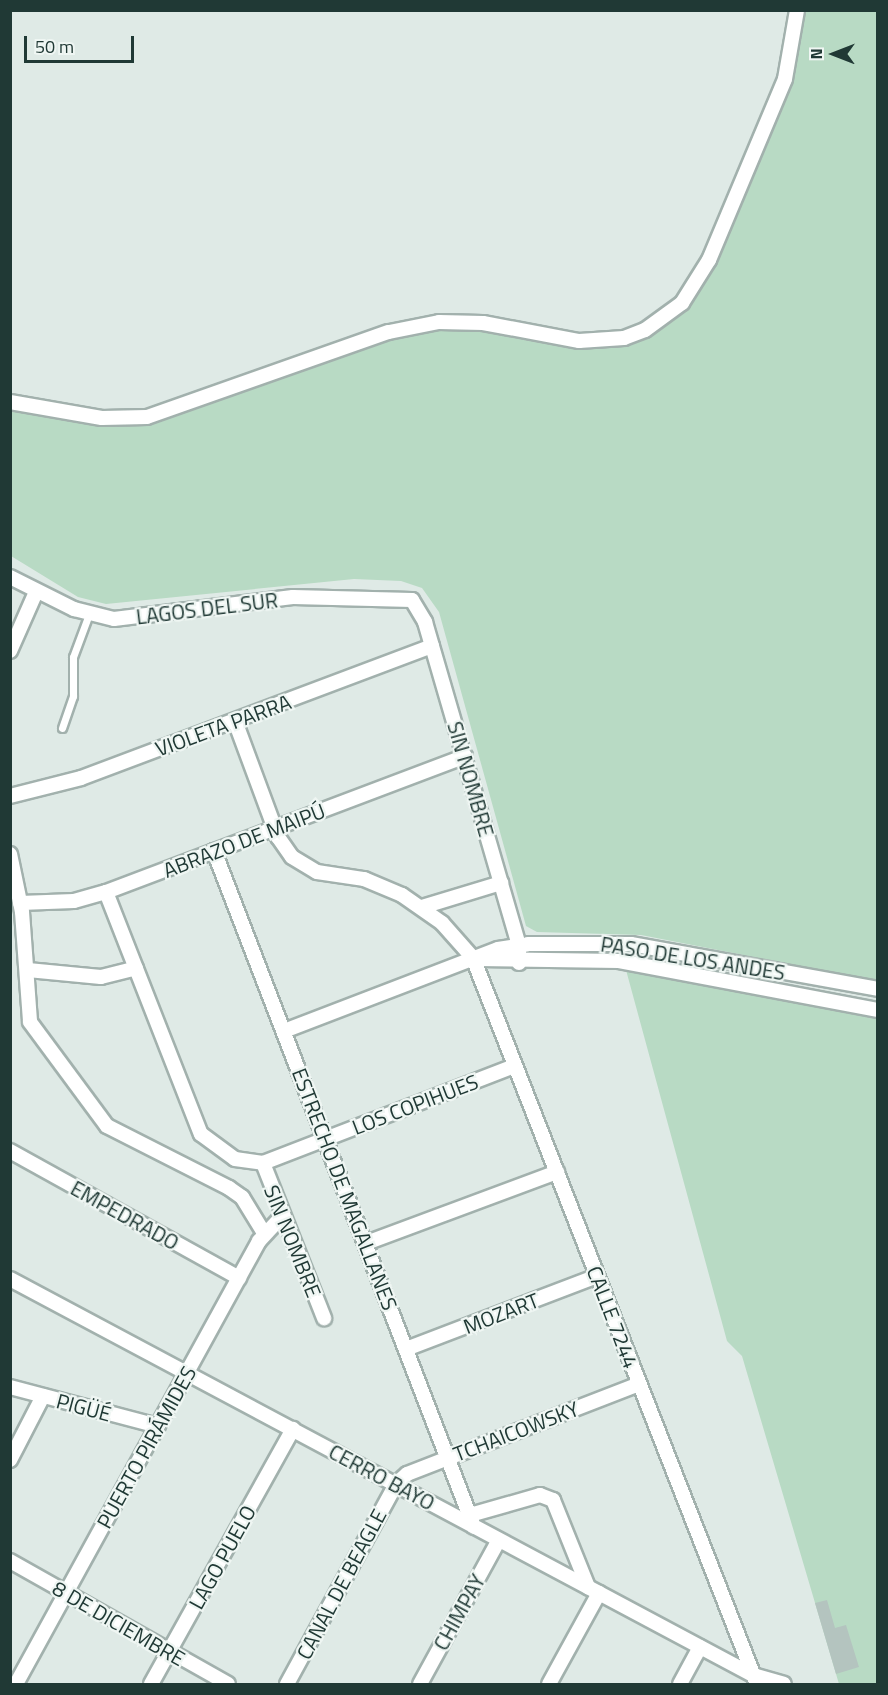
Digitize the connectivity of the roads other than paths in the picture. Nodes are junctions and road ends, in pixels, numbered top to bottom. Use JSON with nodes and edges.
{"nodes":[{"id":1,"x":797,"y":10,"type":"edge"},
{"id":2,"x":10,"y":402,"type":"edge"},
{"id":3,"x":10,"y":577,"type":"edge"},
{"id":4,"x":36,"y":592,"type":"junction"},
{"id":5,"x":411,"y":600,"type":"joint"},
{"id":6,"x":89,"y":614,"type":"junction"},
{"id":7,"x":432,"y":646,"type":"junction"},
{"id":8,"x":10,"y":651,"type":"edge"},
{"id":9,"x":235,"y":721,"type":"junction"},
{"id":10,"x":62,"y":728,"type":"dead end"},
{"id":11,"x":465,"y":756,"type":"junction"},
{"id":12,"x":10,"y":796,"type":"edge"},
{"id":13,"x":274,"y":828,"type":"junction"},
{"id":14,"x":214,"y":851,"type":"junction"},
{"id":15,"x":10,"y":854,"type":"edge"},
{"id":16,"x":501,"y":883,"type":"junction"},
{"id":17,"x":106,"y":892,"type":"junction"},
{"id":18,"x":20,"y":903,"type":"junction"},
{"id":19,"x":422,"y":908,"type":"junction"},
{"id":20,"x":519,"y":945,"type":"junction"},
{"id":21,"x":473,"y":958,"type":"junction"},
{"id":22,"x":519,"y":963,"type":"junction"},
{"id":23,"x":136,"y":968,"type":"junction"},
{"id":24,"x":28,"y":970,"type":"junction"},
{"id":25,"x":878,"y":989,"type":"edge"},
{"id":26,"x":878,"y":1010,"type":"edge"},
{"id":27,"x":284,"y":1031,"type":"junction"},
{"id":28,"x":515,"y":1066,"type":"junction"},
{"id":29,"x":326,"y":1139,"type":"junction"},
{"id":30,"x":10,"y":1151,"type":"edge"},
{"id":31,"x":247,"y":1163,"type":"joint"},
{"id":32,"x":262,"y":1163,"type":"junction"},
{"id":33,"x":556,"y":1172,"type":"junction"},
{"id":34,"x":282,"y":1216,"type":"junction"},
{"id":35,"x":264,"y":1233,"type":"junction"},
{"id":36,"x":366,"y":1243,"type":"junction"},
{"id":37,"x":597,"y":1276,"type":"junction"},
{"id":38,"x":239,"y":1278,"type":"junction"},
{"id":39,"x":10,"y":1279,"type":"edge"},
{"id":40,"x":324,"y":1318,"type":"dead end"},
{"id":41,"x":406,"y":1349,"type":"junction"},
{"id":42,"x":187,"y":1373,"type":"junction"},
{"id":43,"x":639,"y":1384,"type":"junction"},
{"id":44,"x":10,"y":1387,"type":"edge"},
{"id":45,"x":43,"y":1396,"type":"junction"},
{"id":46,"x":158,"y":1426,"type":"junction"},
{"id":47,"x":292,"y":1430,"type":"junction"},
{"id":48,"x":448,"y":1457,"type":"junction"},
{"id":49,"x":10,"y":1460,"type":"edge"},
{"id":50,"x":396,"y":1485,"type":"junction"},
{"id":51,"x":472,"y":1521,"type":"junction"},
{"id":52,"x":499,"y":1540,"type":"junction"},
{"id":53,"x":10,"y":1562,"type":"edge"},
{"id":54,"x":593,"y":1590,"type":"junction"},
{"id":55,"x":66,"y":1593,"type":"junction"},
{"id":56,"x":700,"y":1647,"type":"junction"},
{"id":57,"x":169,"y":1652,"type":"junction"},
{"id":58,"x":755,"y":1680,"type":"edge"},
{"id":59,"x":16,"y":1684,"type":"edge"},
{"id":60,"x":151,"y":1684,"type":"edge"},
{"id":61,"x":228,"y":1684,"type":"edge"},
{"id":62,"x":287,"y":1684,"type":"edge"},
{"id":63,"x":420,"y":1684,"type":"edge"},
{"id":64,"x":549,"y":1684,"type":"edge"},
{"id":65,"x":680,"y":1684,"type":"edge"},
{"id":66,"x":784,"y":1684,"type":"edge"}],
"edges":[{"from":1,"to":2,"type":"street"},
{"from":3,"to":4,"type":"street","name":"LAGOS DEL SUR"},
{"from":4,"to":6,"type":"street","name":"LAGOS DEL SUR"},
{"from":4,"to":8,"type":"street"},
{"from":5,"to":6,"type":"street","name":"LAGOS DEL SUR"},
{"from":5,"to":7,"type":"street","name":"SIN NOMBRE"},
{"from":6,"to":10,"type":"lane"},
{"from":7,"to":9,"type":"street","name":"VIOLETA PARRA"},
{"from":7,"to":11,"type":"street","name":"SIN NOMBRE"},
{"from":9,"to":12,"type":"street","name":"VIOLETA PARRA"},
{"from":9,"to":13,"type":"street"},
{"from":11,"to":13,"type":"street","name":"ABRAZO DE MAIPÚ"},
{"from":11,"to":16,"type":"street","name":"SIN NOMBRE"},
{"from":13,"to":14,"type":"street","name":"ABRAZO DE MAIPÚ"},
{"from":13,"to":19,"type":"street"},
{"from":14,"to":17,"type":"street","name":"ABRAZO DE MAIPÚ"},
{"from":14,"to":27,"type":"street","name":"ESTRECHO DE MAGALLANES"},
{"from":15,"to":18,"type":"street"},
{"from":16,"to":19,"type":"street"},
{"from":16,"to":20,"type":"street","name":"SIN NOMBRE"},
{"from":17,"to":18,"type":"street","name":"ABRAZO DE MAIPÚ"},
{"from":17,"to":23,"type":"street","name":"SIN NOMBRE"},
{"from":18,"to":24,"type":"street"},
{"from":19,"to":21,"type":"street"},
{"from":20,"to":21,"type":"street","name":"PASO DE LOS ANDES"},
{"from":20,"to":22,"type":"street","name":"SIN NOMBRE"},
{"from":20,"to":25,"type":"street","name":"PASO DE LOS ANDES"},
{"from":21,"to":22,"type":"street","name":"PASO DE LOS ANDES"},
{"from":21,"to":27,"type":"street","name":"PASO DE LOS ANDES"},
{"from":21,"to":28,"type":"street","name":"CALLE 7244"},
{"from":22,"to":26,"type":"street","name":"PASO DE LOS ANDES"},
{"from":23,"to":24,"type":"street"},
{"from":23,"to":31,"type":"street","name":"SIN NOMBRE"},
{"from":24,"to":35,"type":"street"},
{"from":27,"to":29,"type":"street","name":"ESTRECHO DE MAGALLANES"},
{"from":28,"to":29,"type":"street","name":"LOS COPIHUES"},
{"from":28,"to":33,"type":"street","name":"CALLE 7244"},
{"from":29,"to":32,"type":"street","name":"LOS COPIHUES"},
{"from":29,"to":36,"type":"street","name":"ESTRECHO DE MAGALLANES"},
{"from":30,"to":38,"type":"street","name":"EMPEDRADO"},
{"from":31,"to":32,"type":"street","name":"LOS COPIHUES"},
{"from":32,"to":34,"type":"street","name":"SIN NOMBRE"},
{"from":33,"to":36,"type":"street"},
{"from":33,"to":37,"type":"street","name":"CALLE 7244"},
{"from":34,"to":35,"type":"street","name":"PUERTO PIRÁMIDES"},
{"from":34,"to":40,"type":"street","name":"SIN NOMBRE"},
{"from":35,"to":38,"type":"street","name":"PUERTO PIRÁMIDES"},
{"from":36,"to":41,"type":"street","name":"ESTRECHO DE MAGALLANES"},
{"from":37,"to":41,"type":"street","name":"MOZART"},
{"from":37,"to":43,"type":"street","name":"CALLE 7244"},
{"from":38,"to":42,"type":"street","name":"PUERTO PIRÁMIDES"},
{"from":39,"to":42,"type":"street","name":"CERRO BAYO"},
{"from":41,"to":48,"type":"street","name":"ESTRECHO DE MAGALLANES"},
{"from":42,"to":46,"type":"street","name":"PUERTO PIRÁMIDES"},
{"from":42,"to":47,"type":"street","name":"CERRO BAYO"},
{"from":43,"to":48,"type":"street","name":"TCHAICOWSKY"},
{"from":43,"to":58,"type":"street","name":"CALLE 7244"},
{"from":44,"to":45,"type":"street","name":"PIGÜÉ"},
{"from":45,"to":46,"type":"street","name":"PIGÜÉ"},
{"from":45,"to":49,"type":"street"},
{"from":46,"to":55,"type":"street","name":"PUERTO PIRÁMIDES"},
{"from":47,"to":50,"type":"street","name":"CERRO BAYO"},
{"from":47,"to":57,"type":"street","name":"LAGO PUELO"},
{"from":48,"to":50,"type":"street","name":"TCHAICOWSKY"},
{"from":48,"to":51,"type":"street","name":"ESTRECHO DE MAGALLANES"},
{"from":50,"to":51,"type":"street","name":"CERRO BAYO"},
{"from":50,"to":62,"type":"street","name":"CANAL DE BEAGLE"},
{"from":51,"to":52,"type":"street","name":"CERRO BAYO"},
{"from":51,"to":54,"type":"street"},
{"from":52,"to":54,"type":"street","name":"CERRO BAYO"},
{"from":52,"to":63,"type":"street","name":"CHIMPAY"},
{"from":53,"to":55,"type":"street","name":"8 DE DICIEMBRE"},
{"from":54,"to":56,"type":"street","name":"CERRO BAYO"},
{"from":54,"to":64,"type":"street"},
{"from":55,"to":57,"type":"street","name":"8 DE DICIEMBRE"},
{"from":55,"to":59,"type":"street","name":"PUERTO PIRÁMIDES"},
{"from":56,"to":58,"type":"street","name":"CERRO BAYO"},
{"from":56,"to":65,"type":"street"},
{"from":57,"to":60,"type":"street","name":"LAGO PUELO"},
{"from":57,"to":61,"type":"street","name":"8 DE DICIEMBRE"},
{"from":58,"to":66,"type":"street","name":"CERRO BAYO"}]}
